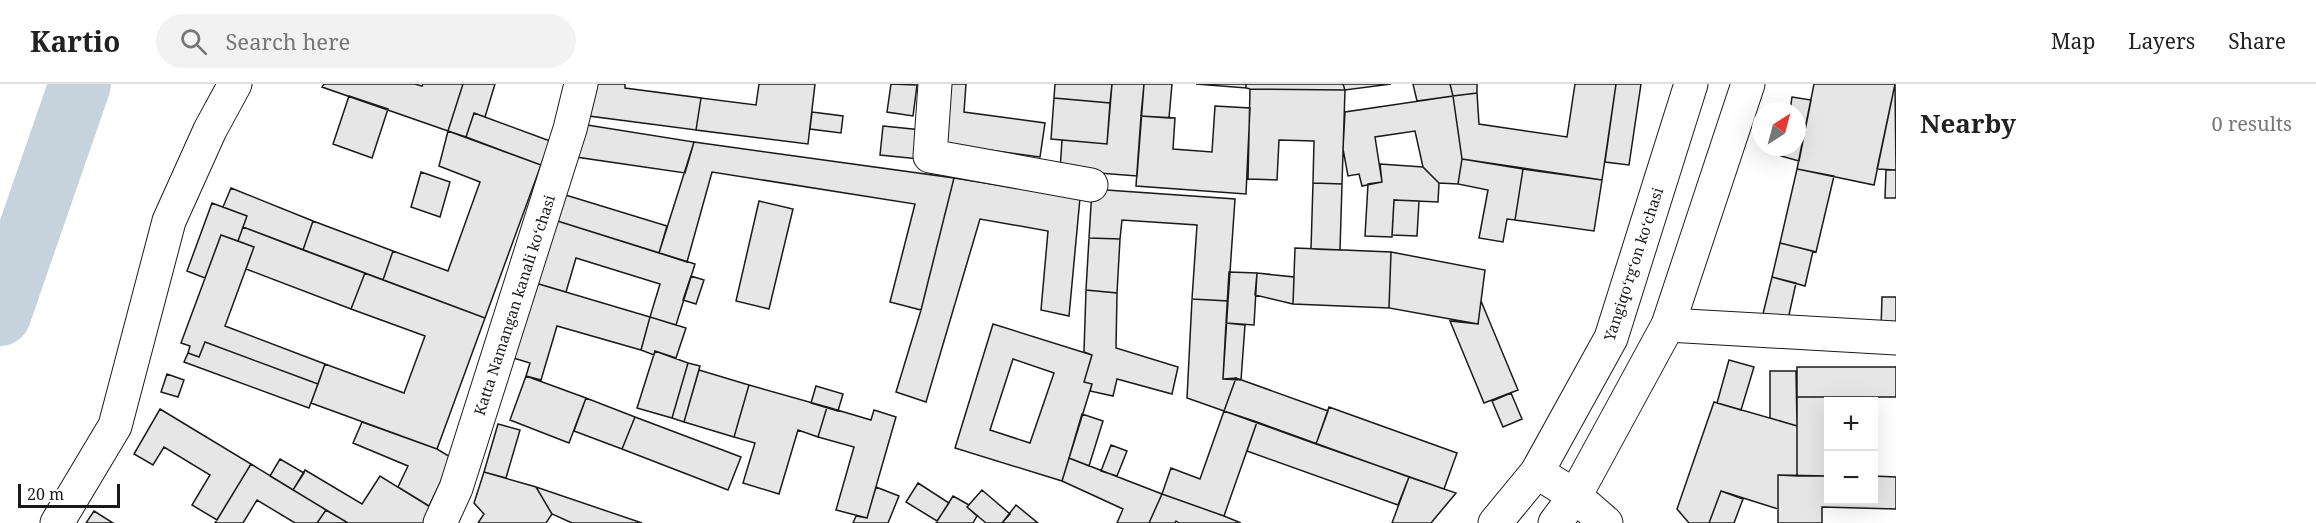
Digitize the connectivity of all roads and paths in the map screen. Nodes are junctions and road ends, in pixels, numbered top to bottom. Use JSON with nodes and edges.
{"nodes":[{"id":1,"x":235,"y":84,"type":"edge"},
{"id":2,"x":581,"y":84,"type":"edge"},
{"id":3,"x":935,"y":84,"type":"edge"},
{"id":4,"x":1691,"y":84,"type":"edge"},
{"id":5,"x":1748,"y":84,"type":"edge"},
{"id":6,"x":1091,"y":185,"type":"dead end"},
{"id":7,"x":1668,"y":325,"type":"junction"},
{"id":8,"x":1896,"y":338,"type":"edge"},
{"id":9,"x":1538,"y":472,"type":"junction"},
{"id":10,"x":1575,"y":496,"type":"junction"},
{"id":11,"x":57,"y":523,"type":"edge"},
{"id":12,"x":440,"y":523,"type":"edge"},
{"id":13,"x":1495,"y":523,"type":"edge"},
{"id":14,"x":1555,"y":523,"type":"edge"},
{"id":15,"x":1606,"y":523,"type":"edge"}],
"edges":[{"from":1,"to":11,"type":"street"},
{"from":2,"to":12,"type":"street","name":"Katta Namangan kanali koʻchasi"},
{"from":3,"to":6,"type":"street"},
{"from":4,"to":9,"type":"street","name":"Yangiqoʻrgʻon koʻchasi"},
{"from":5,"to":7,"type":"street"},
{"from":7,"to":8,"type":"street"},
{"from":7,"to":10,"type":"street"},
{"from":9,"to":10,"type":"street"},
{"from":9,"to":13,"type":"street","name":"Yangiqoʻrgʻon koʻchasi"},
{"from":10,"to":14,"type":"street"},
{"from":10,"to":15,"type":"street"}]}
